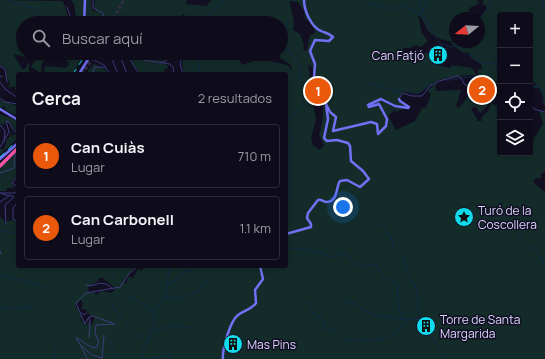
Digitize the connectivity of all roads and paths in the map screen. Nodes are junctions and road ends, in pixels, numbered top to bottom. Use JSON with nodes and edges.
{"nodes":[{"id":1,"x":85,"y":0,"type":"edge"},
{"id":2,"x":93,"y":0,"type":"edge"},
{"id":3,"x":304,"y":0,"type":"edge"},
{"id":4,"x":67,"y":7,"type":"dead end"},
{"id":5,"x":70,"y":16,"type":"edge"},
{"id":6,"x":84,"y":16,"type":"edge"},
{"id":7,"x":104,"y":16,"type":"edge"},
{"id":8,"x":88,"y":60,"type":"edge"},
{"id":9,"x":95,"y":60,"type":"edge"},
{"id":10,"x":113,"y":60,"type":"edge"},
{"id":11,"x":122,"y":60,"type":"edge"},
{"id":12,"x":130,"y":60,"type":"edge"},
{"id":13,"x":144,"y":60,"type":"edge"},
{"id":14,"x":167,"y":60,"type":"edge"},
{"id":15,"x":181,"y":60,"type":"edge"},
{"id":16,"x":160,"y":63,"type":"junction"},
{"id":17,"x":0,"y":66,"type":"edge"},
{"id":18,"x":105,"y":67,"type":"junction"},
{"id":19,"x":79,"y":72,"type":"edge"},
{"id":20,"x":93,"y":72,"type":"edge"},
{"id":21,"x":109,"y":72,"type":"edge"},
{"id":22,"x":117,"y":72,"type":"edge"},
{"id":23,"x":126,"y":72,"type":"edge"},
{"id":24,"x":138,"y":72,"type":"edge"},
{"id":25,"x":173,"y":72,"type":"edge"},
{"id":26,"x":182,"y":72,"type":"edge"},
{"id":27,"x":0,"y":82,"type":"edge"},
{"id":28,"x":7,"y":82,"type":"dead end"},
{"id":29,"x":497,"y":92,"type":"edge"},
{"id":30,"x":16,"y":96,"type":"edge"},
{"id":31,"x":0,"y":98,"type":"edge"},
{"id":32,"x":399,"y":98,"type":"joint"},
{"id":33,"x":325,"y":102,"type":"junction"},
{"id":34,"x":16,"y":104,"type":"edge"},
{"id":35,"x":0,"y":109,"type":"edge"},
{"id":36,"x":533,"y":109,"type":"edge"},
{"id":37,"x":545,"y":112,"type":"edge"},
{"id":38,"x":16,"y":119,"type":"edge"},
{"id":39,"x":0,"y":125,"type":"edge"},
{"id":40,"x":16,"y":131,"type":"edge"},
{"id":41,"x":4,"y":143,"type":"junction"},
{"id":42,"x":16,"y":146,"type":"edge"},
{"id":43,"x":0,"y":147,"type":"edge"},
{"id":44,"x":16,"y":149,"type":"edge"},
{"id":45,"x":12,"y":152,"type":"junction"},
{"id":46,"x":3,"y":160,"type":"edge"},
{"id":47,"x":0,"y":165,"type":"edge"},
{"id":48,"x":0,"y":173,"type":"edge"},
{"id":49,"x":16,"y":178,"type":"edge"},
{"id":50,"x":16,"y":186,"type":"edge"},
{"id":51,"x":16,"y":192,"type":"edge"},
{"id":52,"x":0,"y":193,"type":"edge"},
{"id":53,"x":9,"y":195,"type":"junction"},
{"id":54,"x":0,"y":202,"type":"edge"},
{"id":55,"x":16,"y":204,"type":"edge"},
{"id":56,"x":16,"y":221,"type":"edge"},
{"id":57,"x":6,"y":224,"type":"dead end"},
{"id":58,"x":288,"y":233,"type":"edge"},
{"id":59,"x":0,"y":251,"type":"edge"},
{"id":60,"x":1,"y":254,"type":"edge"},
{"id":61,"x":136,"y":268,"type":"edge"},
{"id":62,"x":260,"y":268,"type":"edge"},
{"id":63,"x":86,"y":285,"type":"dead end"},
{"id":64,"x":112,"y":289,"type":"junction"},
{"id":65,"x":82,"y":313,"type":"junction"},
{"id":66,"x":87,"y":313,"type":"dead end"},
{"id":67,"x":89,"y":319,"type":"junction"},
{"id":68,"x":104,"y":335,"type":"dead end"},
{"id":69,"x":89,"y":337,"type":"dead end"},
{"id":70,"x":80,"y":343,"type":"junction"},
{"id":71,"x":88,"y":359,"type":"edge"},
{"id":72,"x":223,"y":359,"type":"edge"}],
"edges":[{"from":1,"to":6,"type":"main road"},
{"from":2,"to":7,"type":"street"},
{"from":3,"to":33,"type":"main road"},
{"from":4,"to":5,"type":"street"},
{"from":8,"to":19,"type":"main road"},
{"from":9,"to":18,"type":"street"},
{"from":10,"to":22,"type":"street"},
{"from":11,"to":23,"type":"street"},
{"from":12,"to":24,"type":"street"},
{"from":13,"to":16,"type":"street"},
{"from":14,"to":16,"type":"street"},
{"from":15,"to":26,"type":"street"},
{"from":16,"to":25,"type":"street"},
{"from":17,"to":28,"type":"street"},
{"from":18,"to":20,"type":"street"},
{"from":18,"to":21,"type":"street"},
{"from":27,"to":30,"type":"street"},
{"from":29,"to":32,"type":"street"},
{"from":31,"to":34,"type":"street"},
{"from":32,"to":33,"type":"main road"},
{"from":33,"to":58,"type":"main road"},
{"from":35,"to":38,"type":"main road"},
{"from":36,"to":37,"type":"street"},
{"from":39,"to":41,"type":"street"},
{"from":40,"to":41,"type":"street"},
{"from":41,"to":43,"type":"street"},
{"from":42,"to":45,"type":"main road"},
{"from":44,"to":45,"type":"highway"},
{"from":45,"to":46,"type":"highway"},
{"from":45,"to":48,"type":"street"},
{"from":46,"to":47,"type":"highway"},
{"from":49,"to":50,"type":"street"},
{"from":51,"to":52,"type":"street"},
{"from":52,"to":53,"type":"street"},
{"from":53,"to":54,"type":"street"},
{"from":53,"to":57,"type":"street"},
{"from":55,"to":56,"type":"street"},
{"from":59,"to":60,"type":"street"},
{"from":61,"to":64,"type":"street"},
{"from":62,"to":72,"type":"main road"},
{"from":63,"to":64,"type":"street"},
{"from":64,"to":65,"type":"street"},
{"from":65,"to":66,"type":"street"},
{"from":65,"to":67,"type":"street"},
{"from":67,"to":69,"type":"street"},
{"from":67,"to":70,"type":"street"},
{"from":68,"to":70,"type":"street"},
{"from":70,"to":71,"type":"street"}]}
